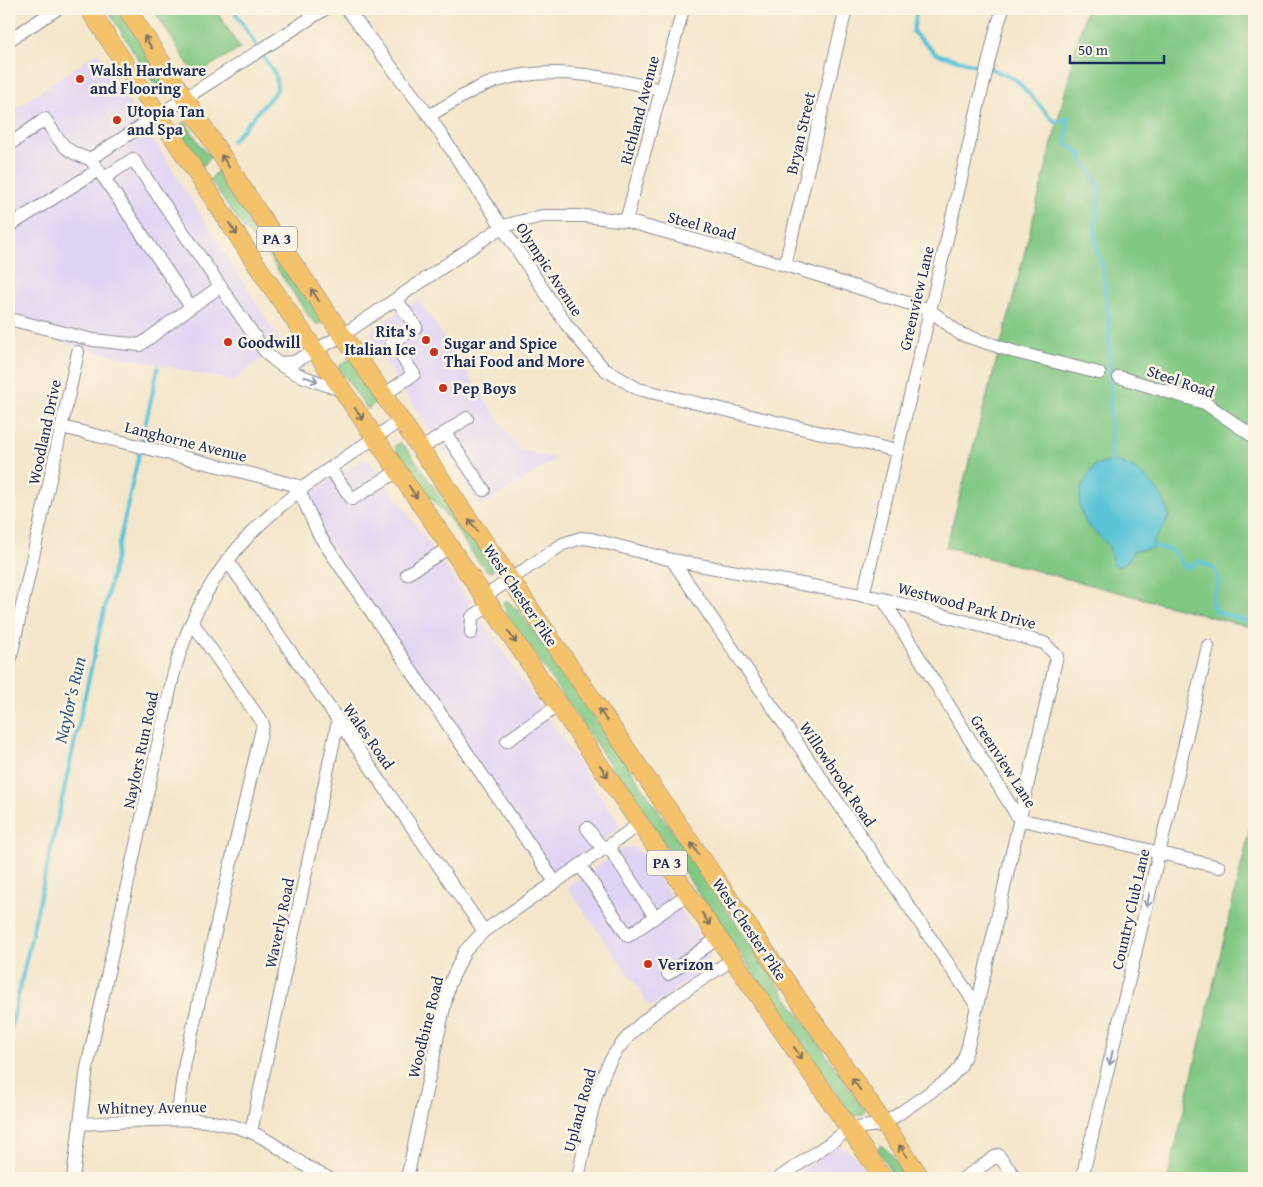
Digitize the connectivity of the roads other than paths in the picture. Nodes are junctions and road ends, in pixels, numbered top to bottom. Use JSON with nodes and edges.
{"nodes":[{"id":1,"x":57,"y":9,"type":"edge"},
{"id":2,"x":89,"y":9,"type":"edge"},
{"id":3,"x":127,"y":9,"type":"edge"},
{"id":4,"x":325,"y":9,"type":"edge"},
{"id":5,"x":348,"y":9,"type":"edge"},
{"id":6,"x":683,"y":9,"type":"edge"},
{"id":7,"x":846,"y":9,"type":"edge"},
{"id":8,"x":1003,"y":9,"type":"edge"},
{"id":9,"x":9,"y":40,"type":"edge"},
{"id":10,"x":661,"y":90,"type":"junction"},
{"id":11,"x":184,"y":98,"type":"junction"},
{"id":12,"x":158,"y":115,"type":"junction"},
{"id":13,"x":429,"y":116,"type":"junction"},
{"id":14,"x":9,"y":145,"type":"edge"},
{"id":15,"x":90,"y":159,"type":"junction"},
{"id":16,"x":101,"y":174,"type":"junction"},
{"id":17,"x":626,"y":221,"type":"junction"},
{"id":18,"x":9,"y":226,"type":"edge"},
{"id":19,"x":503,"y":226,"type":"junction"},
{"id":20,"x":785,"y":265,"type":"junction"},
{"id":21,"x":221,"y":286,"type":"junction"},
{"id":22,"x":396,"y":299,"type":"junction"},
{"id":23,"x":191,"y":307,"type":"junction"},
{"id":24,"x":930,"y":310,"type":"junction"},
{"id":25,"x":9,"y":319,"type":"edge"},
{"id":26,"x":343,"y":336,"type":"junction"},
{"id":27,"x":314,"y":349,"type":"junction"},
{"id":28,"x":78,"y":352,"type":"dead end"},
{"id":29,"x":281,"y":363,"type":"junction"},
{"id":30,"x":1099,"y":374,"type":"dead end"},
{"id":31,"x":1119,"y":377,"type":"dead end"},
{"id":32,"x":343,"y":391,"type":"junction"},
{"id":33,"x":384,"y":395,"type":"junction"},
{"id":34,"x":467,"y":418,"type":"dead end"},
{"id":35,"x":401,"y":420,"type":"junction"},
{"id":36,"x":62,"y":428,"type":"junction"},
{"id":37,"x":445,"y":433,"type":"junction"},
{"id":38,"x":1254,"y":437,"type":"edge"},
{"id":39,"x":375,"y":438,"type":"junction"},
{"id":40,"x":421,"y":449,"type":"junction"},
{"id":41,"x":897,"y":451,"type":"junction"},
{"id":42,"x":330,"y":469,"type":"junction"},
{"id":43,"x":398,"y":471,"type":"junction"},
{"id":44,"x":301,"y":488,"type":"junction"},
{"id":45,"x":484,"y":490,"type":"dead end"},
{"id":46,"x":450,"y":546,"type":"junction"},
{"id":47,"x":227,"y":560,"type":"junction"},
{"id":48,"x":672,"y":560,"type":"junction"},
{"id":49,"x":406,"y":574,"type":"dead end"},
{"id":50,"x":510,"y":579,"type":"junction"},
{"id":51,"x":863,"y":596,"type":"junction"},
{"id":52,"x":883,"y":599,"type":"junction"},
{"id":53,"x":487,"y":601,"type":"junction"},
{"id":54,"x":192,"y":622,"type":"junction"},
{"id":55,"x":471,"y":632,"type":"dead end"},
{"id":56,"x":1208,"y":646,"type":"dead end"},
{"id":57,"x":9,"y":665,"type":"edge"},
{"id":58,"x":559,"y":705,"type":"junction"},
{"id":59,"x":338,"y":721,"type":"junction"},
{"id":60,"x":507,"y":741,"type":"dead end"},
{"id":61,"x":1019,"y":819,"type":"junction"},
{"id":62,"x":640,"y":824,"type":"junction"},
{"id":63,"x":588,"y":828,"type":"dead end"},
{"id":64,"x":605,"y":848,"type":"junction"},
{"id":65,"x":1160,"y":853,"type":"junction"},
{"id":66,"x":580,"y":865,"type":"junction"},
{"id":67,"x":1219,"y":867,"type":"dead end"},
{"id":68,"x":555,"y":882,"type":"junction"},
{"id":69,"x":688,"y":894,"type":"junction"},
{"id":70,"x":655,"y":917,"type":"junction"},
{"id":71,"x":484,"y":931,"type":"junction"},
{"id":72,"x":718,"y":938,"type":"junction"},
{"id":73,"x":733,"y":960,"type":"junction"},
{"id":74,"x":668,"y":974,"type":"dead end"},
{"id":75,"x":977,"y":1006,"type":"junction"},
{"id":76,"x":177,"y":1119,"type":"junction"},
{"id":77,"x":81,"y":1124,"type":"junction"},
{"id":78,"x":884,"y":1124,"type":"junction"},
{"id":79,"x":850,"y":1129,"type":"junction"},
{"id":80,"x":251,"y":1132,"type":"junction"},
{"id":81,"x":785,"y":1176,"type":"edge"},
{"id":82,"x":73,"y":1178,"type":"edge"},
{"id":83,"x":329,"y":1178,"type":"edge"},
{"id":84,"x":407,"y":1178,"type":"edge"},
{"id":85,"x":578,"y":1178,"type":"edge"},
{"id":86,"x":883,"y":1178,"type":"edge"},
{"id":87,"x":921,"y":1178,"type":"edge"},
{"id":88,"x":964,"y":1178,"type":"edge"},
{"id":89,"x":1016,"y":1178,"type":"edge"},
{"id":90,"x":1082,"y":1178,"type":"edge"}],
"edges":[{"from":1,"to":9,"type":"street"},
{"from":2,"to":12,"type":"highway","name":"West Chester Pike","number":"PA 3"},
{"from":11,"to":3,"type":"highway","name":"West Chester Pike","number":"PA 3","one_way":true},
{"from":4,"to":11,"type":"street"},
{"from":5,"to":13,"type":"street","name":"Olympic Avenue"},
{"from":6,"to":10,"type":"street","name":"Richland Avenue"},
{"from":7,"to":20,"type":"street","name":"Bryan Street"},
{"from":8,"to":24,"type":"street","name":"Greenview Lane"},
{"from":10,"to":13,"type":"street"},
{"from":10,"to":17,"type":"street","name":"Richland Avenue"},
{"from":11,"to":12,"type":"street"},
{"from":26,"to":11,"type":"highway","name":"West Chester Pike","number":"PA 3","one_way":true},
{"from":12,"to":15,"type":"street"},
{"from":12,"to":27,"type":"highway","name":"West Chester Pike","number":"PA 3","one_way":true},
{"from":13,"to":19,"type":"street","name":"Olympic Avenue"},
{"from":14,"to":15,"type":"street"},
{"from":15,"to":16,"type":"street"},
{"from":16,"to":18,"type":"street"},
{"from":16,"to":21,"type":"street"},
{"from":16,"to":23,"type":"street"},
{"from":17,"to":19,"type":"street","name":"Steel Road"},
{"from":17,"to":20,"type":"street","name":"Steel Road"},
{"from":19,"to":22,"type":"street","name":"Steel Road"},
{"from":19,"to":41,"type":"street","name":"Olympic Avenue"},
{"from":20,"to":24,"type":"street","name":"Steel Road"},
{"from":21,"to":23,"type":"street"},
{"from":21,"to":29,"type":"street"},
{"from":22,"to":26,"type":"street","name":"Steel Road"},
{"from":22,"to":33,"type":"street"},
{"from":23,"to":25,"type":"street"},
{"from":24,"to":30,"type":"street","name":"Steel Road"},
{"from":24,"to":41,"type":"street","name":"Greenview Lane"},
{"from":26,"to":27,"type":"street","name":"Steel Road"},
{"from":26,"to":33,"type":"highway","name":"West Chester Pike","number":"PA 3"},
{"from":27,"to":29,"type":"street","name":"Steel Road"},
{"from":27,"to":32,"type":"highway","name":"West Chester Pike","number":"PA 3"},
{"from":28,"to":36,"type":"street","name":"Woodland Drive"},
{"from":29,"to":32,"type":"street","one_way":true},
{"from":31,"to":38,"type":"street","name":"Steel Road"},
{"from":32,"to":39,"type":"highway","name":"West Chester Pike","number":"PA 3","one_way":true},
{"from":33,"to":35,"type":"highway","name":"West Chester Pike","number":"PA 3"},
{"from":34,"to":37,"type":"street"},
{"from":35,"to":39,"type":"street","name":"Naylors Run Road"},
{"from":35,"to":40,"type":"highway","name":"West Chester Pike","number":"PA 3"},
{"from":36,"to":44,"type":"street","name":"Langhorne Avenue"},
{"from":36,"to":57,"type":"street","name":"Woodland Drive"},
{"from":37,"to":40,"type":"street"},
{"from":37,"to":45,"type":"street"},
{"from":39,"to":42,"type":"street","name":"Naylors Run Road"},
{"from":39,"to":43,"type":"highway","name":"West Chester Pike","number":"PA 3"},
{"from":50,"to":40,"type":"highway","name":"West Chester Pike","number":"PA 3","one_way":true},
{"from":41,"to":51,"type":"street","name":"Greenview Lane"},
{"from":42,"to":43,"type":"street"},
{"from":42,"to":44,"type":"street","name":"Naylors Run Road"},
{"from":43,"to":46,"type":"highway","name":"West Chester Pike","number":"PA 3","one_way":true},
{"from":44,"to":47,"type":"street","name":"Naylors Run Road"},
{"from":44,"to":68,"type":"street"},
{"from":46,"to":49,"type":"street"},
{"from":46,"to":53,"type":"highway","name":"West Chester Pike","number":"PA 3"},
{"from":47,"to":54,"type":"street","name":"Naylors Run Road"},
{"from":47,"to":59,"type":"street","name":"Wales Road"},
{"from":48,"to":50,"type":"street","name":"Westwood Park Drive"},
{"from":48,"to":51,"type":"street","name":"Westwood Park Drive"},
{"from":48,"to":75,"type":"street","name":"Willowbrook Road"},
{"from":50,"to":53,"type":"street","name":"Westwood Park Drive"},
{"from":78,"to":50,"type":"highway","name":"West Chester Pike","number":"PA 3","one_way":true},
{"from":51,"to":52,"type":"street","name":"Westwood Park Drive"},
{"from":52,"to":61,"type":"street","name":"Greenview Lane"},
{"from":52,"to":61,"type":"street","name":"Westwood Park Drive"},
{"from":53,"to":55,"type":"street","name":"Westwood Park Drive"},
{"from":53,"to":58,"type":"highway","name":"West Chester Pike","number":"PA 3","one_way":true},
{"from":54,"to":76,"type":"street"},
{"from":54,"to":77,"type":"street","name":"Naylors Run Road"},
{"from":56,"to":65,"type":"street","name":"Country Club Lane"},
{"from":58,"to":60,"type":"street"},
{"from":58,"to":62,"type":"highway","name":"West Chester Pike","number":"PA 3","one_way":true},
{"from":59,"to":71,"type":"street","name":"Wales Road"},
{"from":59,"to":80,"type":"street","name":"Waverly Road"},
{"from":61,"to":65,"type":"street","name":"Greenview Lane"},
{"from":61,"to":75,"type":"street","name":"Westwood Park Drive"},
{"from":62,"to":64,"type":"street","name":"Woodbine Road"},
{"from":62,"to":69,"type":"highway","name":"West Chester Pike","number":"PA 3"},
{"from":63,"to":64,"type":"street"},
{"from":64,"to":66,"type":"street","name":"Woodbine Road"},
{"from":64,"to":70,"type":"street"},
{"from":65,"to":67,"type":"street","name":"Greenview Lane"},
{"from":65,"to":90,"type":"street","name":"Country Club Lane","one_way":true},
{"from":66,"to":68,"type":"street","name":"Woodbine Road"},
{"from":66,"to":70,"type":"street"},
{"from":68,"to":71,"type":"street","name":"Woodbine Road"},
{"from":69,"to":70,"type":"street"},
{"from":69,"to":72,"type":"highway","name":"West Chester Pike","number":"PA 3","one_way":true},
{"from":71,"to":84,"type":"street","name":"Woodbine Road"},
{"from":72,"to":73,"type":"highway","name":"West Chester Pike","number":"PA 3"},
{"from":72,"to":74,"type":"street"},
{"from":73,"to":79,"type":"highway","name":"West Chester Pike","number":"PA 3","one_way":true},
{"from":73,"to":85,"type":"street","name":"Upland Road"},
{"from":75,"to":78,"type":"street","name":"Westwood Park Drive"},
{"from":76,"to":77,"type":"street","name":"Whitney Avenue"},
{"from":76,"to":80,"type":"street","name":"Whitney Avenue"},
{"from":77,"to":82,"type":"street","name":"Naylors Run Road"},
{"from":78,"to":79,"type":"street","name":"Westwood Park Drive"},
{"from":87,"to":78,"type":"highway","name":"West Chester Pike","number":"PA 3","one_way":true},
{"from":79,"to":81,"type":"street"},
{"from":79,"to":86,"type":"highway","name":"West Chester Pike","number":"PA 3"},
{"from":80,"to":83,"type":"street","name":"Whitney Avenue"},
{"from":88,"to":89,"type":"street"}]}
